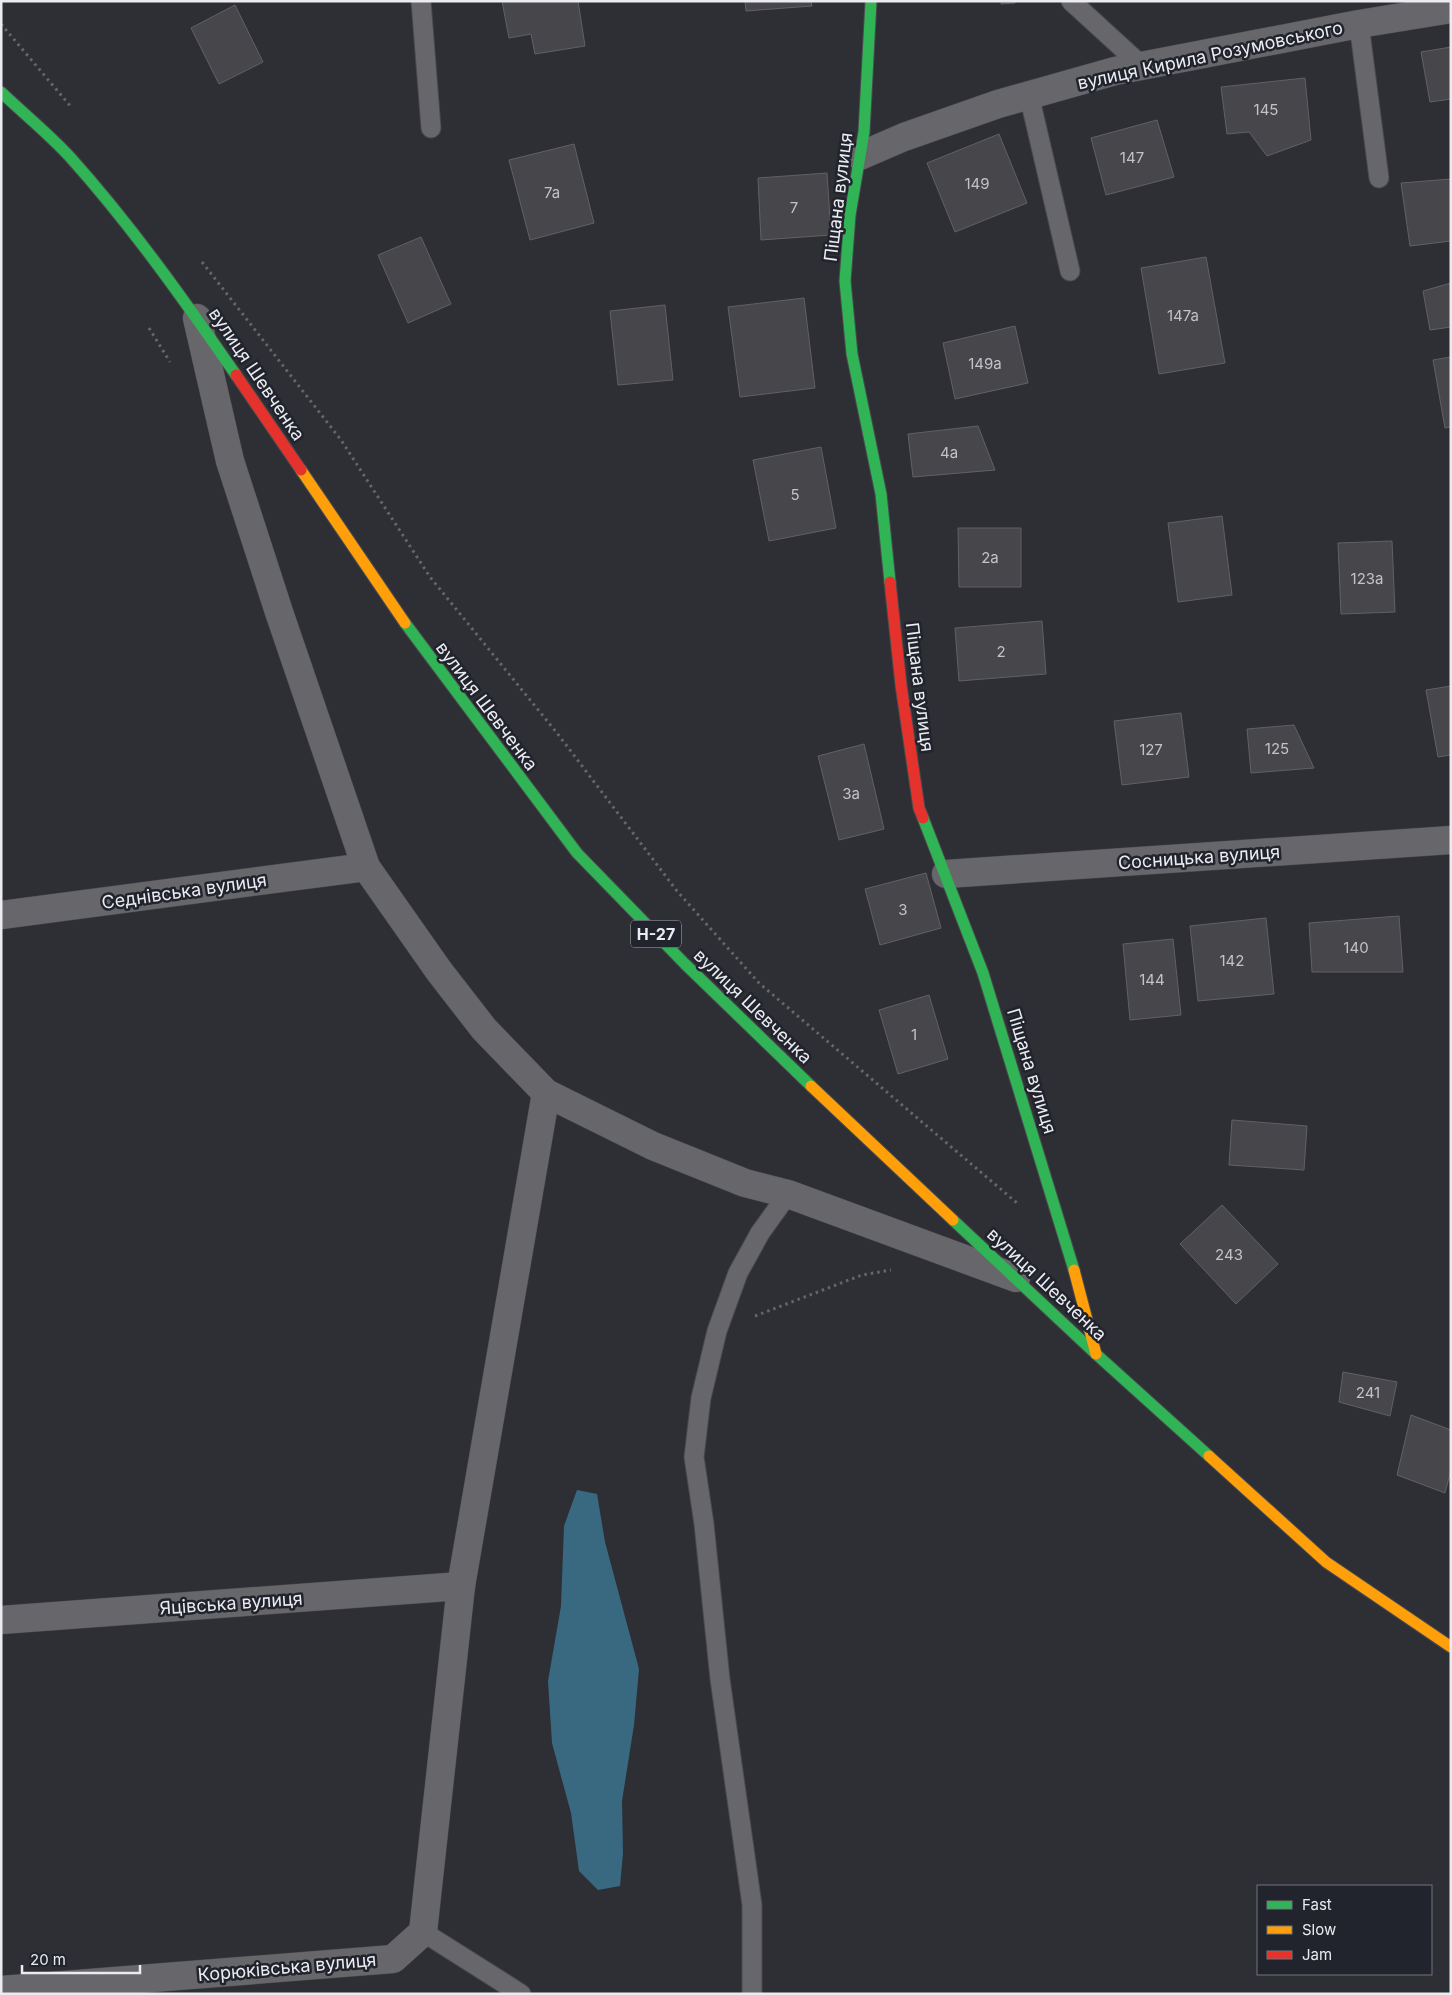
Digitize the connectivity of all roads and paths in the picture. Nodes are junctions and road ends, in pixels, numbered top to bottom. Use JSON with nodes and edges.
{"nodes":[{"id":1,"x":421,"y":1,"type":"edge"},
{"id":2,"x":871,"y":1,"type":"edge"},
{"id":3,"x":1071,"y":1,"type":"edge"},
{"id":4,"x":1451,"y":9,"type":"edge"},
{"id":5,"x":1358,"y":24,"type":"junction"},
{"id":6,"x":1142,"y":66,"type":"junction"},
{"id":7,"x":1,"y":92,"type":"edge"},
{"id":8,"x":1029,"y":95,"type":"junction"},
{"id":9,"x":430,"y":128,"type":"dead end"},
{"id":10,"x":860,"y":156,"type":"junction"},
{"id":11,"x":1379,"y":178,"type":"dead end"},
{"id":12,"x":1070,"y":271,"type":"dead end"},
{"id":13,"x":219,"y":282,"type":"dead end"},
{"id":14,"x":197,"y":316,"type":"junction"},
{"id":15,"x":1451,"y":840,"type":"edge"},
{"id":16,"x":366,"y":867,"type":"junction"},
{"id":17,"x":946,"y":874,"type":"junction"},
{"id":18,"x":1,"y":915,"type":"edge"},
{"id":19,"x":546,"y":1092,"type":"junction"},
{"id":20,"x":788,"y":1194,"type":"junction"},
{"id":21,"x":1023,"y":1208,"type":"dead end"},
{"id":22,"x":899,"y":1269,"type":"dead end"},
{"id":23,"x":1016,"y":1278,"type":"junction"},
{"id":24,"x":712,"y":1351,"type":"junction"},
{"id":25,"x":1096,"y":1354,"type":"junction"},
{"id":26,"x":461,"y":1586,"type":"junction"},
{"id":27,"x":1,"y":1620,"type":"edge"},
{"id":28,"x":1451,"y":1647,"type":"edge"},
{"id":29,"x":423,"y":1932,"type":"junction"},
{"id":30,"x":1,"y":1990,"type":"edge"},
{"id":31,"x":521,"y":1994,"type":"edge"},
{"id":32,"x":752,"y":1994,"type":"edge"}],
"edges":[{"from":1,"to":9,"type":"lane"},
{"from":2,"to":10,"type":"main road","name":"Піщана вулиця"},
{"from":3,"to":6,"type":"lane"},
{"from":4,"to":5,"type":"street","name":"вулиця Кирила Розумовського"},
{"from":5,"to":6,"type":"street","name":"вулиця Кирила Розумовського"},
{"from":5,"to":11,"type":"lane"},
{"from":6,"to":8,"type":"street","name":"вулиця Кирила Розумовського"},
{"from":7,"to":14,"type":"main road","name":"вулиця Шевченка","number":"Н-27"},
{"from":8,"to":10,"type":"street","name":"вулиця Кирила Розумовського"},
{"from":8,"to":12,"type":"lane"},
{"from":10,"to":17,"type":"main road","name":"Піщана вулиця"},
{"from":13,"to":21,"type":"path"},
{"from":14,"to":16,"type":"street"},
{"from":14,"to":23,"type":"main road","name":"вулиця Шевченка","number":"Н-27"},
{"from":15,"to":17,"type":"street","name":"Сосницька вулиця"},
{"from":16,"to":18,"type":"street","name":"Седнівська вулиця"},
{"from":16,"to":19,"type":"street"},
{"from":17,"to":25,"type":"main road","name":"Піщана вулиця"},
{"from":19,"to":20,"type":"street"},
{"from":19,"to":26,"type":"street"},
{"from":20,"to":23,"type":"street"},
{"from":20,"to":24,"type":"lane"},
{"from":22,"to":24,"type":"path"},
{"from":23,"to":25,"type":"main road","name":"вулиця Шевченка","number":"Н-27"},
{"from":24,"to":32,"type":"lane"},
{"from":25,"to":28,"type":"main road","name":"вулиця Шевченка","number":"Н-27"},
{"from":26,"to":27,"type":"street","name":"Яцівська вулиця"},
{"from":26,"to":29,"type":"street"},
{"from":29,"to":30,"type":"street","name":"Корюківська вулиця"},
{"from":29,"to":31,"type":"lane"}]}
